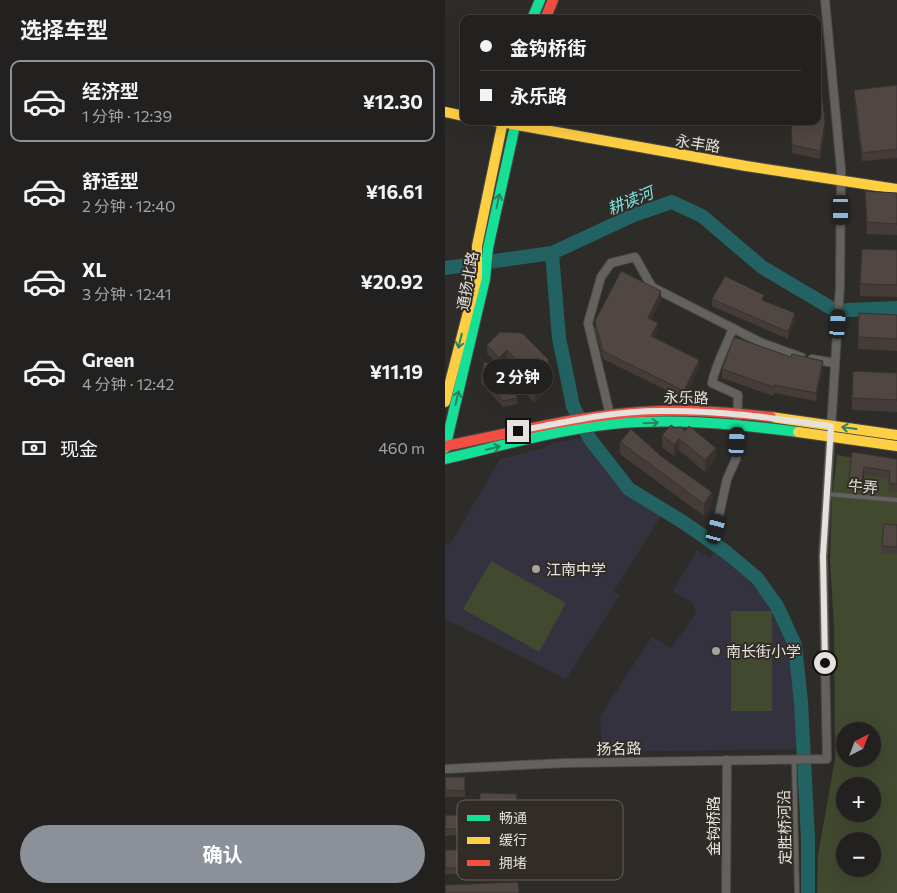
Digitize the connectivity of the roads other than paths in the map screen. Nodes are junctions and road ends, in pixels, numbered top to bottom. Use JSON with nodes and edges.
{"nodes":[{"id":1,"x":540,"y":0,"type":"edge"},
{"id":2,"x":553,"y":0,"type":"edge"},
{"id":3,"x":825,"y":0,"type":"edge"},
{"id":4,"x":534,"y":15,"type":"edge"},
{"id":5,"x":547,"y":15,"type":"edge"},
{"id":6,"x":445,"y":112,"type":"edge"},
{"id":7,"x":460,"y":115,"type":"edge"},
{"id":8,"x":499,"y":125,"type":"edge"},
{"id":9,"x":515,"y":125,"type":"edge"},
{"id":10,"x":526,"y":125,"type":"edge"},
{"id":11,"x":841,"y":182,"type":"junction"},
{"id":12,"x":897,"y":189,"type":"edge"},
{"id":13,"x":481,"y":278,"type":"junction"},
{"id":14,"x":733,"y":328,"type":"junction"},
{"id":15,"x":835,"y":363,"type":"junction"},
{"id":16,"x":445,"y":402,"type":"edge"},
{"id":17,"x":739,"y":414,"type":"junction"},
{"id":18,"x":610,"y":415,"type":"junction"},
{"id":19,"x":577,"y":424,"type":"junction"},
{"id":20,"x":738,"y":426,"type":"junction"},
{"id":21,"x":831,"y":426,"type":"junction"},
{"id":22,"x":897,"y":435,"type":"edge"},
{"id":23,"x":831,"y":437,"type":"junction"},
{"id":24,"x":445,"y":446,"type":"edge"},
{"id":25,"x":897,"y":446,"type":"edge"},
{"id":26,"x":445,"y":459,"type":"edge"},
{"id":27,"x":827,"y":494,"type":"junction"},
{"id":28,"x":897,"y":500,"type":"edge"},
{"id":29,"x":716,"y":529,"type":"dead end"},
{"id":30,"x":727,"y":760,"type":"junction"},
{"id":31,"x":794,"y":760,"type":"junction"},
{"id":32,"x":445,"y":769,"type":"edge"},
{"id":33,"x":726,"y":893,"type":"edge"},
{"id":34,"x":797,"y":893,"type":"edge"}],
"edges":[{"from":1,"to":4,"type":"main road"},
{"from":2,"to":5,"type":"main road"},
{"from":3,"to":11,"type":"street"},
{"from":6,"to":7,"type":"main road"},
{"from":8,"to":13,"type":"main road","name":"通扬北路"},
{"from":13,"to":9,"type":"main road","name":"通扬北路","one_way":true},
{"from":10,"to":11,"type":"main road","name":"永丰路"},
{"from":11,"to":12,"type":"main road","name":"永丰路"},
{"from":11,"to":15,"type":"street"},
{"from":13,"to":16,"type":"main road","name":"通扬北路","one_way":true},
{"from":24,"to":13,"type":"main road","name":"通扬北路","one_way":true},
{"from":14,"to":15,"type":"street"},
{"from":14,"to":17,"type":"street"},
{"from":14,"to":18,"type":"street"},
{"from":15,"to":21,"type":"street"},
{"from":17,"to":18,"type":"main road","name":"永乐路"},
{"from":17,"to":20,"type":"street"},
{"from":17,"to":21,"type":"main road","name":"永乐路"},
{"from":18,"to":19,"type":"main road","name":"永乐路"},
{"from":19,"to":20,"type":"main road","name":"永乐路","one_way":true},
{"from":19,"to":24,"type":"main road","name":"永乐路"},
{"from":26,"to":19,"type":"main road","name":"永乐路","one_way":true},
{"from":20,"to":23,"type":"main road","name":"永乐路"},
{"from":20,"to":29,"type":"street"},
{"from":22,"to":21,"type":"main road","name":"永乐路","one_way":true},
{"from":21,"to":23,"type":"street"},
{"from":23,"to":25,"type":"main road","name":"永乐路"},
{"from":23,"to":27,"type":"street"},
{"from":27,"to":28,"type":"lane","name":"牛弄"},
{"from":27,"to":31,"type":"street","name":"扬名路"},
{"from":30,"to":31,"type":"street","name":"扬名路"},
{"from":30,"to":32,"type":"street","name":"扬名路"},
{"from":30,"to":33,"type":"street","name":"金钩桥路"},
{"from":31,"to":34,"type":"lane","name":"定胜桥河沿"}]}
